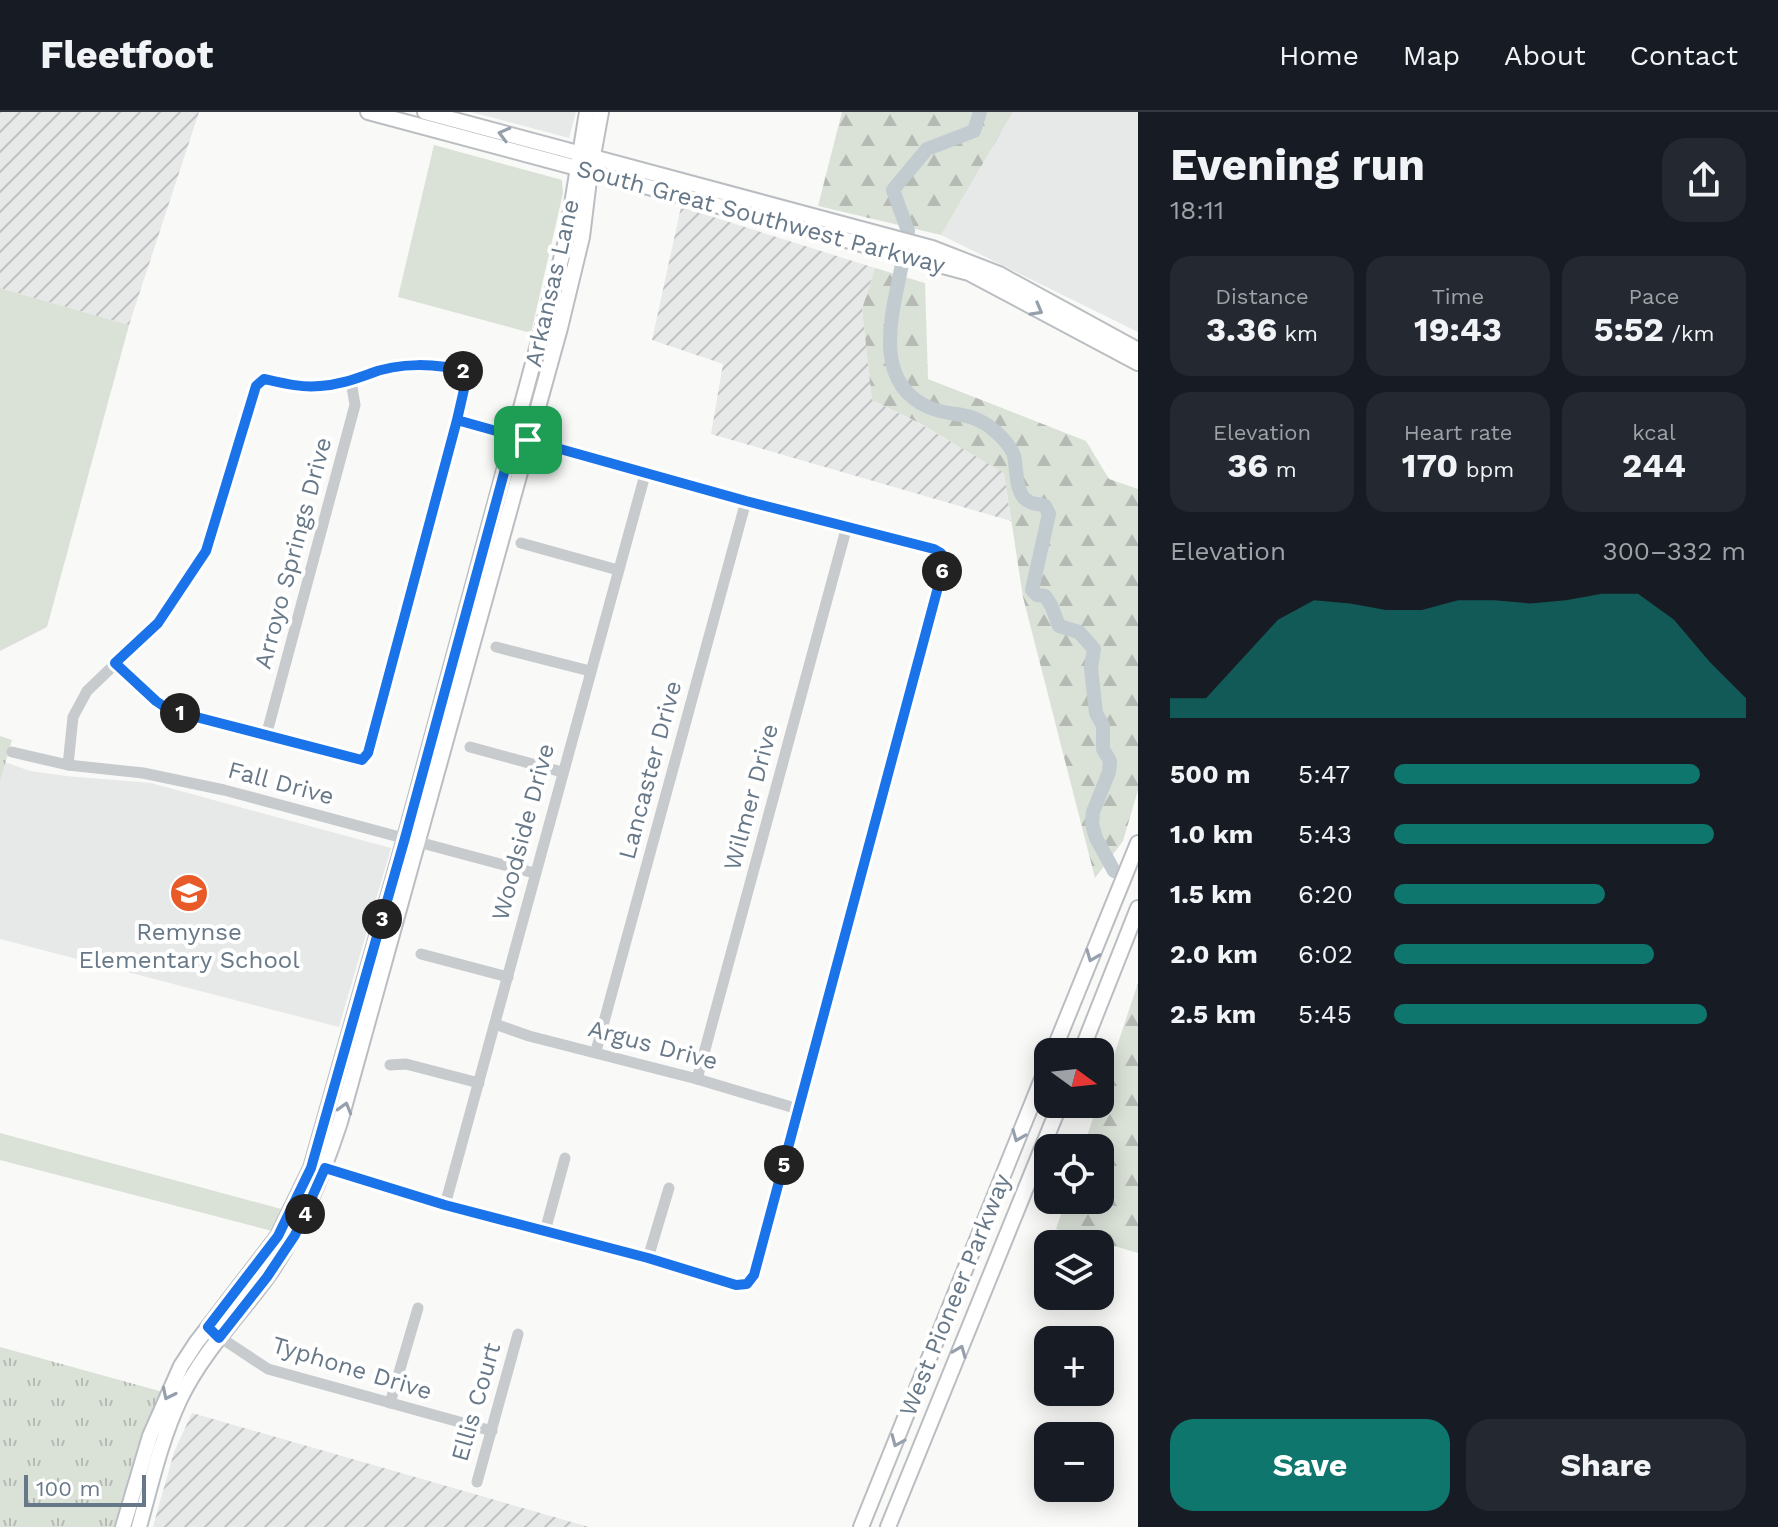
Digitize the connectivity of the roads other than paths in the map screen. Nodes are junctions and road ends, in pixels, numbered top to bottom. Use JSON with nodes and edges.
{"nodes":[{"id":1,"x":368,"y":112,"type":"edge"},
{"id":2,"x":587,"y":112,"type":"edge"},
{"id":3,"x":601,"y":112,"type":"edge"},
{"id":4,"x":429,"y":118,"type":"edge"},
{"id":5,"x":585,"y":163,"type":"junction"},
{"id":6,"x":1138,"y":350,"type":"edge"},
{"id":7,"x":1138,"y":363,"type":"edge"},
{"id":8,"x":351,"y":381,"type":"junction"},
{"id":9,"x":457,"y":420,"type":"junction"},
{"id":10,"x":521,"y":438,"type":"junction"},
{"id":11,"x":646,"y":471,"type":"junction"},
{"id":12,"x":746,"y":501,"type":"junction"},
{"id":13,"x":847,"y":526,"type":"junction"},
{"id":14,"x":521,"y":543,"type":"dead end"},
{"id":15,"x":618,"y":570,"type":"junction"},
{"id":16,"x":496,"y":647,"type":"dead end"},
{"id":17,"x":115,"y":663,"type":"junction"},
{"id":18,"x":590,"y":671,"type":"junction"},
{"id":19,"x":266,"y":736,"type":"junction"},
{"id":20,"x":470,"y":747,"type":"dead end"},
{"id":21,"x":12,"y":752,"type":"dead end"},
{"id":22,"x":68,"y":765,"type":"junction"},
{"id":23,"x":562,"y":772,"type":"junction"},
{"id":24,"x":411,"y":840,"type":"junction"},
{"id":25,"x":1138,"y":843,"type":"edge"},
{"id":26,"x":534,"y":873,"type":"junction"},
{"id":27,"x":1138,"y":908,"type":"edge"},
{"id":28,"x":421,"y":954,"type":"dead end"},
{"id":29,"x":508,"y":977,"type":"junction"},
{"id":30,"x":495,"y":1024,"type":"junction"},
{"id":31,"x":1059,"y":1038,"type":"edge"},
{"id":32,"x":1087,"y":1038,"type":"edge"},
{"id":33,"x":596,"y":1051,"type":"junction"},
{"id":34,"x":390,"y":1065,"type":"dead end"},
{"id":35,"x":697,"y":1079,"type":"junction"},
{"id":36,"x":479,"y":1083,"type":"junction"},
{"id":37,"x":1034,"y":1099,"type":"edge"},
{"id":38,"x":798,"y":1109,"type":"junction"},
{"id":39,"x":1054,"y":1118,"type":"edge"},
{"id":40,"x":565,"y":1158,"type":"dead end"},
{"id":41,"x":319,"y":1166,"type":"junction"},
{"id":42,"x":669,"y":1188,"type":"dead end"},
{"id":43,"x":445,"y":1205,"type":"junction"},
{"id":44,"x":545,"y":1231,"type":"junction"},
{"id":45,"x":648,"y":1258,"type":"junction"},
{"id":46,"x":418,"y":1308,"type":"dead end"},
{"id":47,"x":214,"y":1332,"type":"junction"},
{"id":48,"x":518,"y":1334,"type":"dead end"},
{"id":49,"x":390,"y":1403,"type":"junction"},
{"id":50,"x":492,"y":1431,"type":"junction"},
{"id":51,"x":477,"y":1482,"type":"dead end"},
{"id":52,"x":123,"y":1527,"type":"edge"},
{"id":53,"x":139,"y":1527,"type":"edge"},
{"id":54,"x":861,"y":1527,"type":"edge"},
{"id":55,"x":888,"y":1527,"type":"edge"}],
"edges":[{"from":1,"to":4,"type":"main road","name":"South Great Southwest Parkway"},
{"from":2,"to":5,"type":"main road","name":"Arkansas Lane"},
{"from":3,"to":5,"type":"main road","name":"Arkansas Lane"},
{"from":4,"to":5,"type":"main road","name":"South Great Southwest Parkway"},
{"from":5,"to":6,"type":"main road","name":"South Great Southwest Parkway"},
{"from":5,"to":7,"type":"main road","name":"South Great Southwest Parkway","one_way":true},
{"from":5,"to":10,"type":"main road","name":"Arkansas Lane"},
{"from":8,"to":9,"type":"street"},
{"from":8,"to":17,"type":"street"},
{"from":8,"to":19,"type":"street","name":"Arroyo Springs Drive"},
{"from":9,"to":10,"type":"street"},
{"from":9,"to":19,"type":"street"},
{"from":10,"to":11,"type":"street"},
{"from":10,"to":24,"type":"main road","name":"Arkansas Lane"},
{"from":11,"to":12,"type":"street"},
{"from":11,"to":15,"type":"street","name":"Woodside Drive"},
{"from":12,"to":13,"type":"street"},
{"from":12,"to":33,"type":"street","name":"Lancaster Drive"},
{"from":13,"to":35,"type":"street","name":"Wilmer Drive"},
{"from":13,"to":38,"type":"street"},
{"from":14,"to":15,"type":"street"},
{"from":15,"to":18,"type":"street","name":"Woodside Drive"},
{"from":16,"to":18,"type":"street"},
{"from":17,"to":19,"type":"street"},
{"from":17,"to":22,"type":"street"},
{"from":18,"to":23,"type":"street","name":"Woodside Drive"},
{"from":20,"to":23,"type":"street"},
{"from":21,"to":22,"type":"street","name":"Fall Drive"},
{"from":22,"to":24,"type":"street","name":"Fall Drive"},
{"from":23,"to":26,"type":"street","name":"Woodside Drive"},
{"from":24,"to":26,"type":"street","name":"Fall Drive"},
{"from":24,"to":41,"type":"main road","name":"Arkansas Lane"},
{"from":25,"to":31,"type":"main road","one_way":true},
{"from":26,"to":29,"type":"street","name":"Woodside Drive"},
{"from":27,"to":32,"type":"main road"},
{"from":28,"to":29,"type":"street"},
{"from":29,"to":30,"type":"street","name":"Woodside Drive"},
{"from":30,"to":33,"type":"street","name":"Argus Drive"},
{"from":30,"to":36,"type":"street","name":"Woodside Drive"},
{"from":33,"to":35,"type":"street","name":"Argus Drive"},
{"from":34,"to":36,"type":"street"},
{"from":35,"to":38,"type":"street","name":"Argus Drive"},
{"from":36,"to":43,"type":"street","name":"Woodside Drive"},
{"from":37,"to":54,"type":"main road","name":"West Pioneer Parkway","one_way":true},
{"from":38,"to":45,"type":"street"},
{"from":55,"to":39,"type":"main road","name":"West Pioneer Parkway","one_way":true},
{"from":40,"to":44,"type":"street"},
{"from":41,"to":43,"type":"street"},
{"from":41,"to":47,"type":"main road","name":"Arkansas Lane"},
{"from":42,"to":45,"type":"street"},
{"from":43,"to":44,"type":"street"},
{"from":44,"to":45,"type":"street"},
{"from":46,"to":49,"type":"street"},
{"from":47,"to":49,"type":"street","name":"Typhone Drive"},
{"from":47,"to":52,"type":"main road","name":"Arkansas Lane","one_way":true},
{"from":47,"to":53,"type":"main road","name":"Arkansas Lane"},
{"from":48,"to":50,"type":"street","name":"Ellis Court"},
{"from":49,"to":50,"type":"street","name":"Typhone Drive"},
{"from":50,"to":51,"type":"street","name":"Ellis Court"}]}
